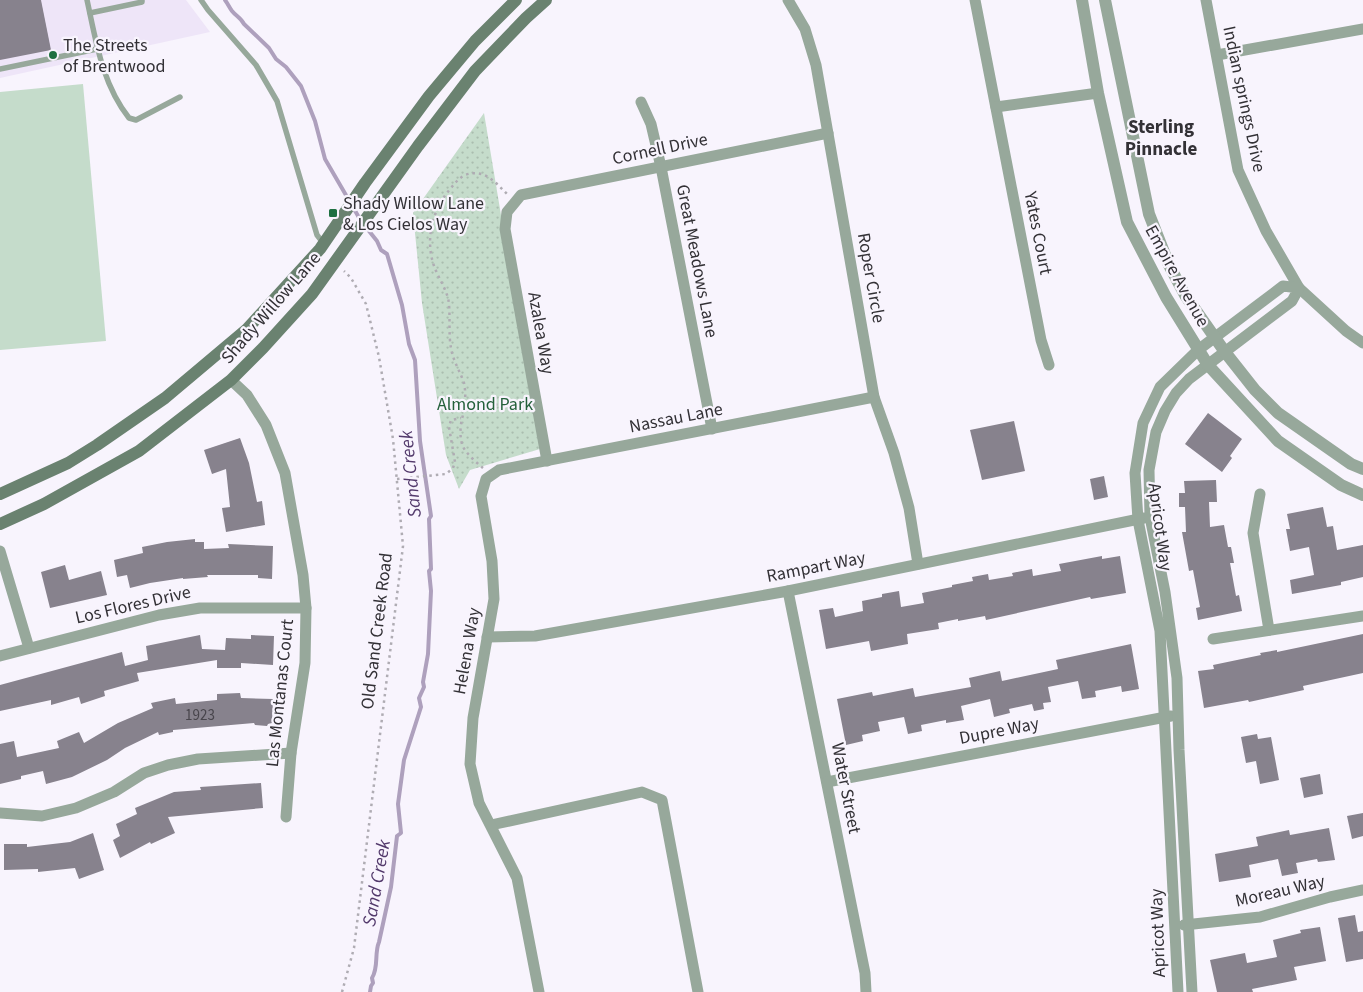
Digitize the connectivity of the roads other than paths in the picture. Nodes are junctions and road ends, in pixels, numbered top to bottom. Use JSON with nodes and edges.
{"nodes":[{"id":1,"x":87,"y":0,"type":"edge"},
{"id":2,"x":142,"y":0,"type":"edge"},
{"id":3,"x":201,"y":0,"type":"edge"},
{"id":4,"x":516,"y":0,"type":"edge"},
{"id":5,"x":546,"y":0,"type":"edge"},
{"id":6,"x":788,"y":0,"type":"edge"},
{"id":7,"x":975,"y":0,"type":"edge"},
{"id":8,"x":1082,"y":0,"type":"edge"},
{"id":9,"x":1104,"y":0,"type":"edge"},
{"id":10,"x":1206,"y":0,"type":"edge"},
{"id":11,"x":90,"y":13,"type":"junction"},
{"id":12,"x":1363,"y":28,"type":"edge"},
{"id":13,"x":97,"y":49,"type":"junction"},
{"id":14,"x":1216,"y":56,"type":"junction"},
{"id":15,"x":0,"y":69,"type":"edge"},
{"id":16,"x":1098,"y":93,"type":"junction"},
{"id":17,"x":180,"y":97,"type":"dead end"},
{"id":18,"x":641,"y":102,"type":"dead end"},
{"id":19,"x":996,"y":108,"type":"junction"},
{"id":20,"x":828,"y":133,"type":"junction"},
{"id":21,"x":661,"y":167,"type":"junction"},
{"id":22,"x":507,"y":212,"type":"joint"},
{"id":23,"x":324,"y":244,"type":"junction"},
{"id":24,"x":1299,"y":288,"type":"junction"},
{"id":25,"x":1215,"y":338,"type":"junction"},
{"id":26,"x":1363,"y":343,"type":"edge"},
{"id":27,"x":1198,"y":350,"type":"junction"},
{"id":28,"x":1225,"y":352,"type":"junction"},
{"id":29,"x":1049,"y":365,"type":"dead end"},
{"id":30,"x":1208,"y":366,"type":"junction"},
{"id":31,"x":231,"y":380,"type":"junction"},
{"id":32,"x":874,"y":397,"type":"junction"},
{"id":33,"x":712,"y":429,"type":"junction"},
{"id":34,"x":547,"y":461,"type":"junction"},
{"id":35,"x":1363,"y":469,"type":"edge"},
{"id":36,"x":489,"y":477,"type":"joint"},
{"id":37,"x":0,"y":494,"type":"edge"},
{"id":38,"x":1260,"y":494,"type":"dead end"},
{"id":39,"x":1363,"y":495,"type":"edge"},
{"id":40,"x":1150,"y":517,"type":"junction"},
{"id":41,"x":1138,"y":520,"type":"junction"},
{"id":42,"x":0,"y":524,"type":"edge"},
{"id":43,"x":0,"y":551,"type":"edge"},
{"id":44,"x":918,"y":564,"type":"junction"},
{"id":45,"x":788,"y":591,"type":"junction"},
{"id":46,"x":306,"y":608,"type":"junction"},
{"id":47,"x":1363,"y":616,"type":"edge"},
{"id":48,"x":1269,"y":630,"type":"junction"},
{"id":49,"x":487,"y":637,"type":"junction"},
{"id":50,"x":1213,"y":639,"type":"dead end"},
{"id":51,"x":29,"y":648,"type":"junction"},
{"id":52,"x":0,"y":656,"type":"edge"},
{"id":53,"x":1178,"y":715,"type":"junction"},
{"id":54,"x":1164,"y":717,"type":"junction"},
{"id":55,"x":291,"y":753,"type":"junction"},
{"id":56,"x":827,"y":782,"type":"junction"},
{"id":57,"x":0,"y":813,"type":"edge"},
{"id":58,"x":286,"y":817,"type":"dead end"},
{"id":59,"x":491,"y":825,"type":"junction"},
{"id":60,"x":1363,"y":890,"type":"edge"},
{"id":61,"x":1189,"y":924,"type":"junction"},
{"id":62,"x":1175,"y":926,"type":"junction"},
{"id":63,"x":539,"y":992,"type":"edge"},
{"id":64,"x":698,"y":992,"type":"edge"},
{"id":65,"x":866,"y":992,"type":"edge"},
{"id":66,"x":1178,"y":992,"type":"edge"},
{"id":67,"x":1192,"y":992,"type":"edge"}],
"edges":[{"from":1,"to":11,"type":"lane"},
{"from":2,"to":11,"type":"lane"},
{"from":3,"to":23,"type":"lane"},
{"from":4,"to":23,"type":"main road","name":"Shady Willow Lane"},
{"from":5,"to":31,"type":"main road","name":"Shady Willow Lane"},
{"from":6,"to":20,"type":"street","name":"Roper Circle"},
{"from":7,"to":19,"type":"street"},
{"from":8,"to":16,"type":"street","name":"Empire Avenue"},
{"from":9,"to":25,"type":"street","name":"Empire Avenue"},
{"from":10,"to":14,"type":"street","name":"Indian springs Drive"},
{"from":11,"to":13,"type":"lane"},
{"from":12,"to":14,"type":"street"},
{"from":13,"to":15,"type":"lane"},
{"from":13,"to":17,"type":"lane"},
{"from":14,"to":24,"type":"street","name":"Indian springs Drive"},
{"from":16,"to":19,"type":"street"},
{"from":16,"to":27,"type":"street","name":"Empire Avenue"},
{"from":18,"to":21,"type":"street","name":"Great Meadows Lane"},
{"from":19,"to":29,"type":"street","name":"Yates Court"},
{"from":20,"to":21,"type":"street","name":"Cornell Drive"},
{"from":20,"to":32,"type":"street","name":"Roper Circle"},
{"from":21,"to":22,"type":"street","name":"Cornell Drive"},
{"from":21,"to":33,"type":"street","name":"Great Meadows Lane"},
{"from":22,"to":34,"type":"street","name":"Azalea Way"},
{"from":23,"to":37,"type":"main road","name":"Shady Willow Lane"},
{"from":24,"to":25,"type":"street","name":"Apricot Way"},
{"from":24,"to":26,"type":"street","name":"Indian springs Drive"},
{"from":24,"to":28,"type":"street","name":"Apricot Way"},
{"from":25,"to":27,"type":"street","name":"Apricot Way"},
{"from":25,"to":28,"type":"street","name":"Empire Avenue"},
{"from":27,"to":30,"type":"street","name":"Empire Avenue"},
{"from":27,"to":41,"type":"street","name":"Apricot Way"},
{"from":28,"to":30,"type":"street","name":"Apricot Way"},
{"from":28,"to":35,"type":"street","name":"Empire Avenue"},
{"from":30,"to":39,"type":"street","name":"Empire Avenue"},
{"from":30,"to":40,"type":"street","name":"Apricot Way"},
{"from":31,"to":42,"type":"main road","name":"Shady Willow Lane"},
{"from":31,"to":46,"type":"street","name":"Las Montanas Court"},
{"from":32,"to":33,"type":"street","name":"Nassau Lane"},
{"from":32,"to":44,"type":"street","name":"Roper Circle"},
{"from":33,"to":34,"type":"street","name":"Nassau Lane"},
{"from":34,"to":36,"type":"street","name":"Nassau Lane"},
{"from":36,"to":49,"type":"street","name":"Helena Way"},
{"from":38,"to":48,"type":"street"},
{"from":40,"to":41,"type":"street","name":"Rampart Way"},
{"from":40,"to":53,"type":"street","name":"Apricot Way"},
{"from":41,"to":44,"type":"street","name":"Rampart Way"},
{"from":41,"to":54,"type":"street","name":"Apricot Way"},
{"from":43,"to":51,"type":"street"},
{"from":44,"to":45,"type":"street","name":"Rampart Way"},
{"from":45,"to":49,"type":"street","name":"Rampart Way"},
{"from":45,"to":56,"type":"street","name":"Water Street"},
{"from":46,"to":51,"type":"street","name":"Los Flores Drive"},
{"from":46,"to":55,"type":"street","name":"Las Montanas Court"},
{"from":47,"to":48,"type":"street"},
{"from":48,"to":50,"type":"street"},
{"from":49,"to":59,"type":"street","name":"Helena Way"},
{"from":51,"to":52,"type":"street","name":"Los Flores Drive"},
{"from":53,"to":54,"type":"street","name":"Dupre Way"},
{"from":53,"to":61,"type":"street","name":"Apricot Way"},
{"from":54,"to":56,"type":"street","name":"Dupre Way"},
{"from":54,"to":62,"type":"street","name":"Apricot Way"},
{"from":55,"to":57,"type":"street"},
{"from":55,"to":58,"type":"street","name":"Las Montanas Court"},
{"from":56,"to":65,"type":"street","name":"Water Street"},
{"from":59,"to":63,"type":"street","name":"Helena Way"},
{"from":59,"to":64,"type":"street"},
{"from":60,"to":61,"type":"street","name":"Moreau Way"},
{"from":61,"to":62,"type":"street","name":"Moreau Way"},
{"from":61,"to":67,"type":"street","name":"Apricot Way"},
{"from":62,"to":66,"type":"street","name":"Apricot Way"}]}
